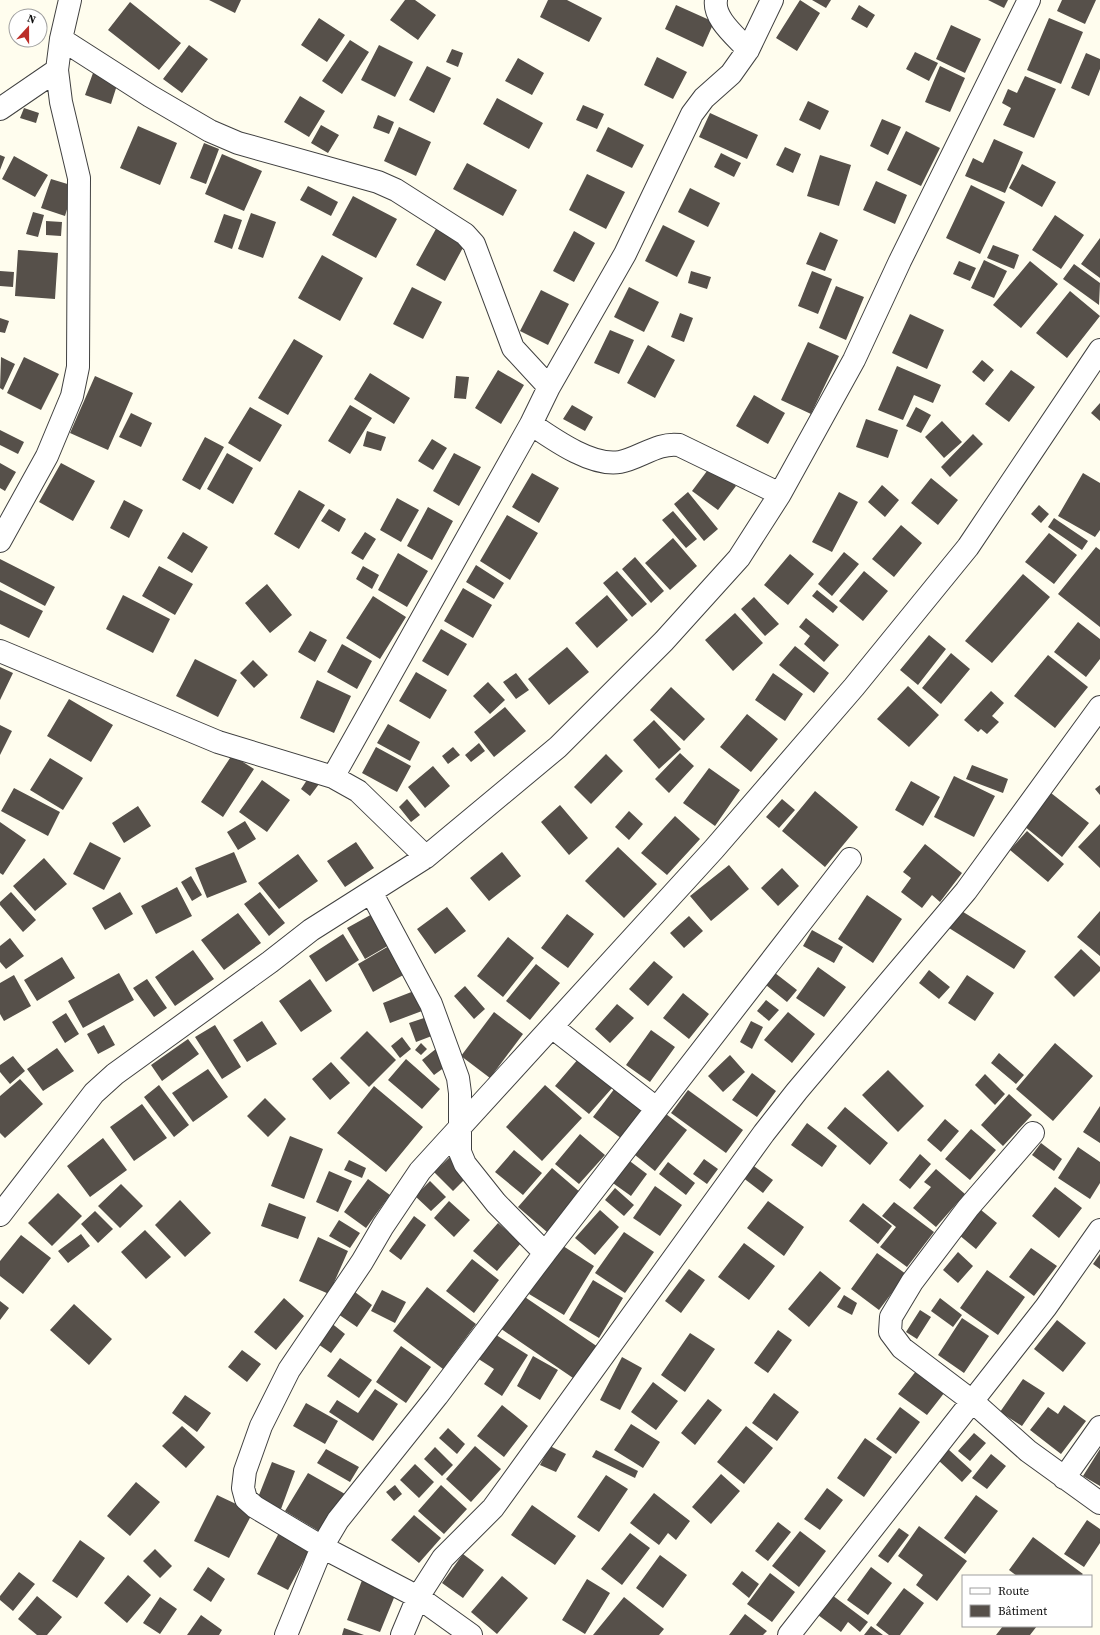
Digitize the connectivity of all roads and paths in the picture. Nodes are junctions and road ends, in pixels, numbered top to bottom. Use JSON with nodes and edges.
{"nodes":[{"id":1,"x":70,"y":0,"type":"edge"},
{"id":2,"x":716,"y":0,"type":"edge"},
{"id":3,"x":772,"y":0,"type":"edge"},
{"id":4,"x":1029,"y":0,"type":"edge"},
{"id":5,"x":61,"y":38,"type":"junction"},
{"id":6,"x":748,"y":50,"type":"junction"},
{"id":7,"x":57,"y":70,"type":"junction"},
{"id":8,"x":0,"y":109,"type":"edge"},
{"id":9,"x":1100,"y":350,"type":"edge"},
{"id":10,"x":549,"y":387,"type":"junction"},
{"id":11,"x":531,"y":424,"type":"junction"},
{"id":12,"x":780,"y":494,"type":"junction"},
{"id":13,"x":0,"y":541,"type":"edge"},
{"id":14,"x":0,"y":651,"type":"edge"},
{"id":15,"x":1100,"y":707,"type":"edge"},
{"id":16,"x":333,"y":777,"type":"junction"},
{"id":17,"x":426,"y":857,"type":"junction"},
{"id":18,"x":850,"y":859,"type":"dead end"},
{"id":19,"x":371,"y":892,"type":"junction"},
{"id":20,"x":552,"y":1027,"type":"junction"},
{"id":21,"x":656,"y":1108,"type":"junction"},
{"id":22,"x":460,"y":1128,"type":"junction"},
{"id":23,"x":1033,"y":1134,"type":"dead end"},
{"id":24,"x":0,"y":1215,"type":"edge"},
{"id":25,"x":1100,"y":1230,"type":"edge"},
{"id":26,"x":544,"y":1253,"type":"junction"},
{"id":27,"x":972,"y":1401,"type":"junction"},
{"id":28,"x":1100,"y":1427,"type":"edge"},
{"id":29,"x":1064,"y":1478,"type":"junction"},
{"id":30,"x":1100,"y":1503,"type":"edge"},
{"id":31,"x":322,"y":1547,"type":"junction"},
{"id":32,"x":418,"y":1597,"type":"junction"},
{"id":33,"x":286,"y":1635,"type":"edge"},
{"id":34,"x":402,"y":1635,"type":"edge"},
{"id":35,"x":471,"y":1635,"type":"edge"},
{"id":36,"x":789,"y":1635,"type":"edge"}],
"edges":[{"from":1,"to":5,"type":"street"},
{"from":2,"to":6,"type":"street"},
{"from":3,"to":6,"type":"street"},
{"from":4,"to":12,"type":"street"},
{"from":5,"to":7,"type":"street"},
{"from":5,"to":10,"type":"street"},
{"from":6,"to":10,"type":"street"},
{"from":7,"to":8,"type":"street"},
{"from":7,"to":13,"type":"street"},
{"from":9,"to":20,"type":"street"},
{"from":10,"to":11,"type":"street"},
{"from":11,"to":12,"type":"street"},
{"from":11,"to":16,"type":"street"},
{"from":12,"to":17,"type":"street"},
{"from":14,"to":16,"type":"street"},
{"from":15,"to":32,"type":"street"},
{"from":16,"to":17,"type":"street"},
{"from":17,"to":19,"type":"street"},
{"from":18,"to":21,"type":"street"},
{"from":19,"to":22,"type":"street"},
{"from":19,"to":24,"type":"street"},
{"from":20,"to":21,"type":"street"},
{"from":20,"to":22,"type":"street"},
{"from":21,"to":26,"type":"street"},
{"from":22,"to":26,"type":"street"},
{"from":22,"to":31,"type":"street"},
{"from":23,"to":27,"type":"street"},
{"from":25,"to":27,"type":"street"},
{"from":26,"to":31,"type":"street"},
{"from":27,"to":29,"type":"street"},
{"from":27,"to":36,"type":"street"},
{"from":28,"to":29,"type":"street"},
{"from":29,"to":30,"type":"street"},
{"from":31,"to":32,"type":"street"},
{"from":31,"to":33,"type":"street"},
{"from":32,"to":34,"type":"street"},
{"from":32,"to":35,"type":"street"}]}
